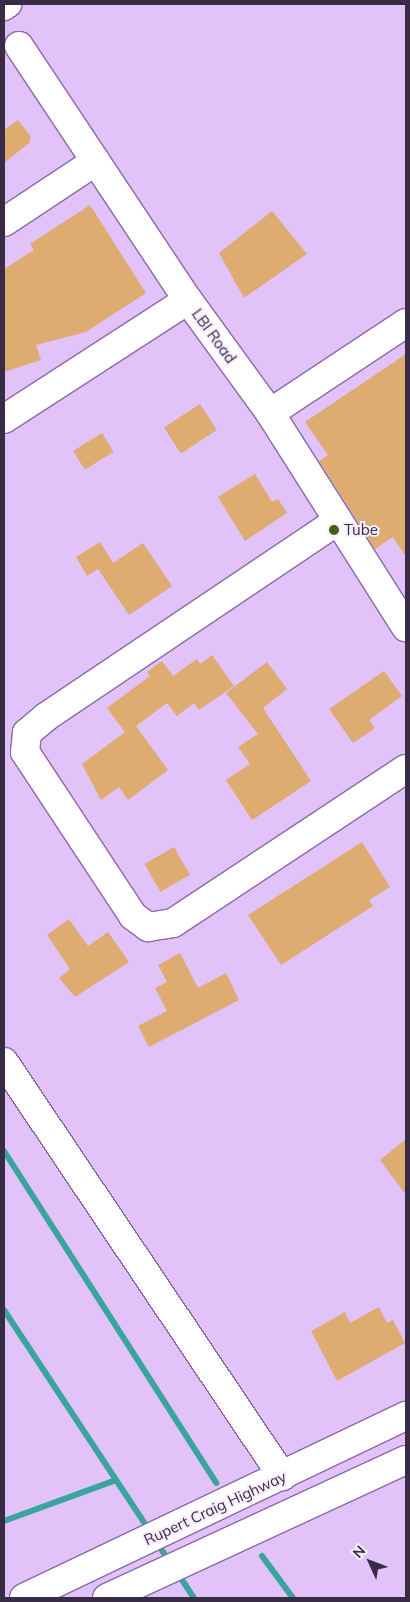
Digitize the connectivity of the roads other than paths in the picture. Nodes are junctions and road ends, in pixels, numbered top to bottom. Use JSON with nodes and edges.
{"nodes":[{"id":1,"x":19,"y":46,"type":"dead end"},
{"id":2,"x":96,"y":161,"type":"junction"},
{"id":3,"x":4,"y":222,"type":"edge"},
{"id":4,"x":188,"y":300,"type":"junction"},
{"id":5,"x":406,"y":323,"type":"edge"},
{"id":6,"x":270,"y":413,"type":"junction"},
{"id":7,"x":4,"y":419,"type":"edge"},
{"id":8,"x":336,"y":522,"type":"junction"},
{"id":9,"x":406,"y":627,"type":"edge"},
{"id":10,"x":406,"y":770,"type":"edge"},
{"id":11,"x":4,"y":1062,"type":"edge"},
{"id":12,"x":406,"y":1416,"type":"edge"},
{"id":13,"x":406,"y":1460,"type":"edge"},
{"id":14,"x":282,"y":1476,"type":"junction"},
{"id":15,"x":24,"y":1598,"type":"edge"},
{"id":16,"x":107,"y":1598,"type":"edge"}],
"edges":[{"from":1,"to":2,"type":"street","name":"LBI Road"},
{"from":2,"to":3,"type":"street"},
{"from":2,"to":4,"type":"street","name":"LBI Road"},
{"from":4,"to":6,"type":"street","name":"LBI Road"},
{"from":4,"to":7,"type":"street"},
{"from":5,"to":6,"type":"street"},
{"from":6,"to":8,"type":"street","name":"LBI Road"},
{"from":8,"to":9,"type":"street","name":"LBI Road"},
{"from":8,"to":10,"type":"street"},
{"from":11,"to":14,"type":"street"},
{"from":12,"to":14,"type":"street","name":"Rupert Craig Highway"},
{"from":13,"to":16,"type":"street"},
{"from":14,"to":15,"type":"street","name":"Rupert Craig Highway"}]}
